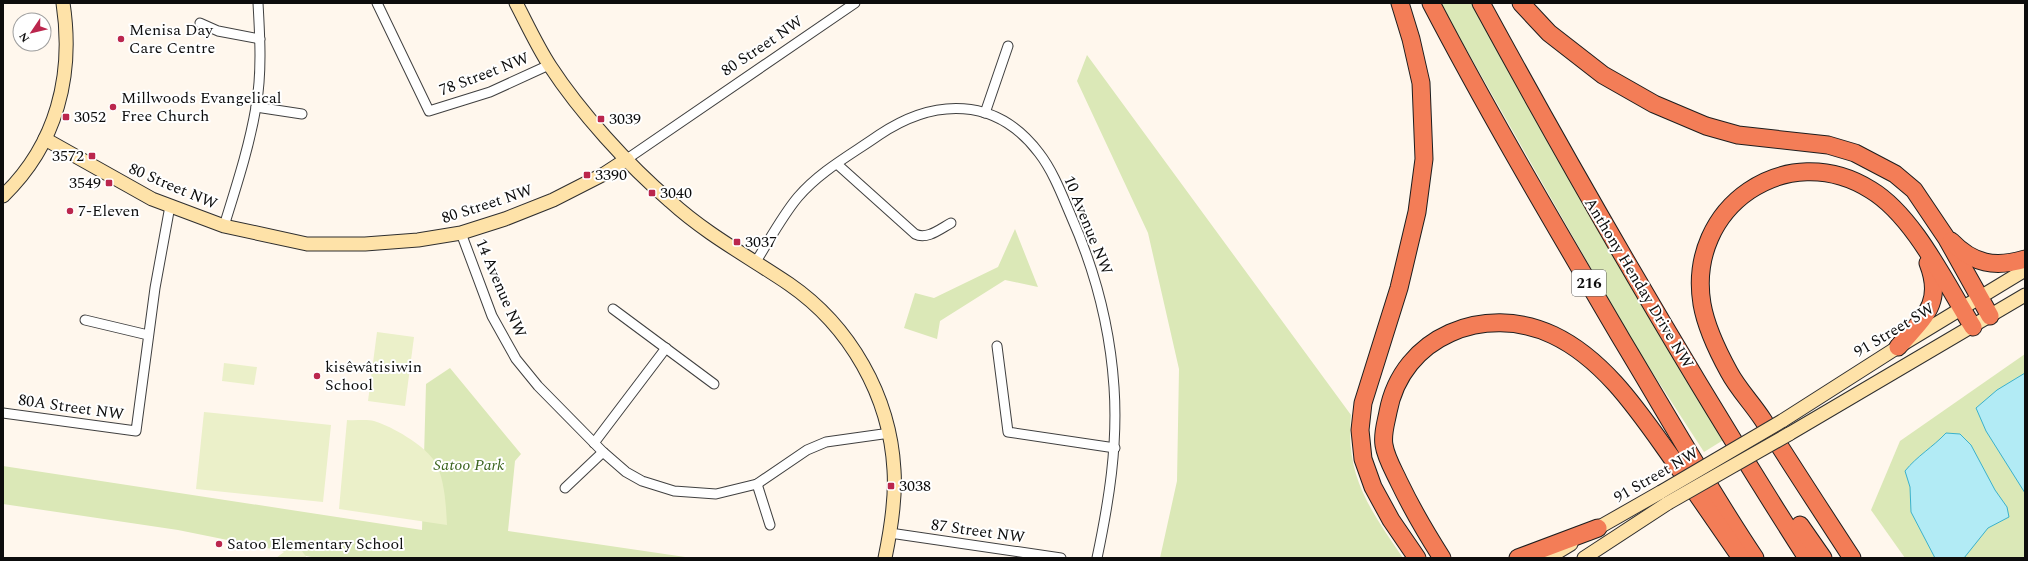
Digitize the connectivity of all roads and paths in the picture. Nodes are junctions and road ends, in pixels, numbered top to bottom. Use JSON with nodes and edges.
{"nodes":[{"id":1,"x":63,"y":3,"type":"edge"},
{"id":2,"x":258,"y":3,"type":"edge"},
{"id":3,"x":378,"y":3,"type":"edge"},
{"id":4,"x":516,"y":3,"type":"edge"},
{"id":5,"x":855,"y":3,"type":"edge"},
{"id":6,"x":1400,"y":3,"type":"edge"},
{"id":7,"x":1431,"y":3,"type":"edge"},
{"id":8,"x":1481,"y":3,"type":"edge"},
{"id":9,"x":1521,"y":3,"type":"edge"},
{"id":10,"x":200,"y":23,"type":"dead end"},
{"id":11,"x":260,"y":39,"type":"junction"},
{"id":12,"x":1008,"y":46,"type":"dead end"},
{"id":13,"x":549,"y":65,"type":"junction"},
{"id":14,"x":256,"y":107,"type":"junction"},
{"id":15,"x":985,"y":112,"type":"junction"},
{"id":16,"x":302,"y":114,"type":"dead end"},
{"id":17,"x":45,"y":139,"type":"junction"},
{"id":18,"x":627,"y":159,"type":"junction"},
{"id":19,"x":837,"y":164,"type":"junction"},
{"id":20,"x":3,"y":196,"type":"edge"},
{"id":21,"x":170,"y":206,"type":"junction"},
{"id":22,"x":1932,"y":217,"type":"junction"},
{"id":23,"x":951,"y":224,"type":"dead end"},
{"id":24,"x":224,"y":226,"type":"junction"},
{"id":25,"x":462,"y":233,"type":"junction"},
{"id":26,"x":1917,"y":237,"type":"junction"},
{"id":27,"x":2025,"y":259,"type":"edge"},
{"id":28,"x":755,"y":263,"type":"junction"},
{"id":29,"x":2025,"y":270,"type":"edge"},
{"id":30,"x":2025,"y":295,"type":"edge"},
{"id":31,"x":1979,"y":298,"type":"junction"},
{"id":32,"x":613,"y":309,"type":"dead end"},
{"id":33,"x":1962,"y":309,"type":"junction"},
{"id":34,"x":1990,"y":316,"type":"junction"},
{"id":35,"x":85,"y":320,"type":"dead end"},
{"id":36,"x":1973,"y":326,"type":"junction"},
{"id":37,"x":148,"y":335,"type":"junction"},
{"id":38,"x":997,"y":346,"type":"dead end"},
{"id":39,"x":1898,"y":347,"type":"junction"},
{"id":40,"x":666,"y":348,"type":"junction"},
{"id":41,"x":714,"y":384,"type":"dead end"},
{"id":42,"x":3,"y":412,"type":"edge"},
{"id":43,"x":1722,"y":421,"type":"junction"},
{"id":44,"x":1782,"y":421,"type":"joint"},
{"id":45,"x":890,"y":433,"type":"junction"},
{"id":46,"x":594,"y":443,"type":"junction"},
{"id":47,"x":1115,"y":448,"type":"junction"},
{"id":48,"x":603,"y":452,"type":"junction"},
{"id":49,"x":757,"y":484,"type":"junction"},
{"id":50,"x":565,"y":488,"type":"dead end"},
{"id":51,"x":1664,"y":498,"type":"junction"},
{"id":52,"x":770,"y":525,"type":"dead end"},
{"id":53,"x":1598,"y":528,"type":"junction"},
{"id":54,"x":890,"y":534,"type":"junction"},
{"id":55,"x":1402,"y":536,"type":"junction"},
{"id":56,"x":1439,"y":553,"type":"edge"},
{"id":57,"x":886,"y":558,"type":"edge"},
{"id":58,"x":1061,"y":558,"type":"edge"},
{"id":59,"x":1097,"y":558,"type":"edge"},
{"id":60,"x":1412,"y":558,"type":"edge"},
{"id":61,"x":1417,"y":558,"type":"edge"},
{"id":62,"x":1454,"y":558,"type":"edge"},
{"id":63,"x":1518,"y":558,"type":"edge"},
{"id":64,"x":1548,"y":558,"type":"edge"},
{"id":65,"x":1584,"y":558,"type":"edge"},
{"id":66,"x":1741,"y":558,"type":"edge"},
{"id":67,"x":1755,"y":558,"type":"edge"},
{"id":68,"x":1807,"y":558,"type":"edge"},
{"id":69,"x":1823,"y":558,"type":"edge"},
{"id":70,"x":1852,"y":558,"type":"edge"}],
"edges":[{"from":1,"to":17,"type":"street"},
{"from":2,"to":11,"type":"street"},
{"from":3,"to":13,"type":"street","name":"78 Street NW"},
{"from":4,"to":13,"type":"street"},
{"from":5,"to":18,"type":"street","name":"80 Street NW"},
{"from":6,"to":55,"type":"highway"},
{"from":7,"to":67,"type":"highway","number":"216"},
{"from":8,"to":43,"type":"highway","name":"Anthony Henday Drive NW","number":"216"},
{"from":9,"to":22,"type":"highway"},
{"from":10,"to":11,"type":"street"},
{"from":11,"to":14,"type":"street"},
{"from":12,"to":15,"type":"street"},
{"from":13,"to":18,"type":"street"},
{"from":14,"to":16,"type":"street"},
{"from":14,"to":24,"type":"street"},
{"from":15,"to":19,"type":"street"},
{"from":15,"to":47,"type":"street","name":"10 Avenue NW"},
{"from":17,"to":20,"type":"street"},
{"from":17,"to":21,"type":"street","name":"80 Street NW"},
{"from":18,"to":25,"type":"street","name":"80 Street NW"},
{"from":18,"to":28,"type":"street"},
{"from":19,"to":23,"type":"street"},
{"from":19,"to":28,"type":"street"},
{"from":21,"to":24,"type":"street","name":"80 Street NW"},
{"from":21,"to":37,"type":"street"},
{"from":22,"to":27,"type":"highway"},
{"from":22,"to":31,"type":"highway"},
{"from":24,"to":25,"type":"street","name":"80 Street NW"},
{"from":25,"to":46,"type":"street","name":"14 Avenue NW"},
{"from":26,"to":33,"type":"highway"},
{"from":26,"to":39,"type":"highway"},
{"from":26,"to":70,"type":"highway"},
{"from":28,"to":45,"type":"street"},
{"from":29,"to":31,"type":"street","name":"91 Street SW"},
{"from":30,"to":34,"type":"street"},
{"from":31,"to":33,"type":"street","name":"91 Street SW"},
{"from":31,"to":34,"type":"highway"},
{"from":32,"to":40,"type":"street"},
{"from":33,"to":36,"type":"highway"},
{"from":33,"to":39,"type":"street","name":"91 Street SW"},
{"from":34,"to":36,"type":"street"},
{"from":35,"to":37,"type":"street"},
{"from":36,"to":51,"type":"street","name":"91 Street NW","bridge":true},
{"from":37,"to":42,"type":"street","name":"80A Street NW"},
{"from":38,"to":47,"type":"street"},
{"from":39,"to":44,"type":"street","name":"91 Street SW"},
{"from":40,"to":41,"type":"street"},
{"from":40,"to":46,"type":"street"},
{"from":43,"to":68,"type":"highway","name":"Anthony Henday Drive NW","number":"216"},
{"from":43,"to":69,"type":"highway"},
{"from":44,"to":51,"type":"street","name":"91 Street NW","bridge":true},
{"from":45,"to":49,"type":"street"},
{"from":45,"to":54,"type":"street"},
{"from":46,"to":48,"type":"street","name":"14 Avenue NW"},
{"from":47,"to":59,"type":"street","name":"10 Avenue NW"},
{"from":48,"to":49,"type":"street","name":"14 Avenue NW"},
{"from":48,"to":50,"type":"street"},
{"from":49,"to":52,"type":"street"},
{"from":51,"to":53,"type":"street","name":"91 Street NW"},
{"from":51,"to":65,"type":"street","name":"91 Street NW"},
{"from":53,"to":63,"type":"highway"},
{"from":53,"to":64,"type":"street","name":"91 Street NW"},
{"from":54,"to":57,"type":"street"},
{"from":54,"to":58,"type":"street","name":"87 Street NW"},
{"from":55,"to":60,"type":"highway"},
{"from":55,"to":61,"type":"highway"},
{"from":56,"to":62,"type":"highway"},
{"from":56,"to":66,"type":"highway"}]}
